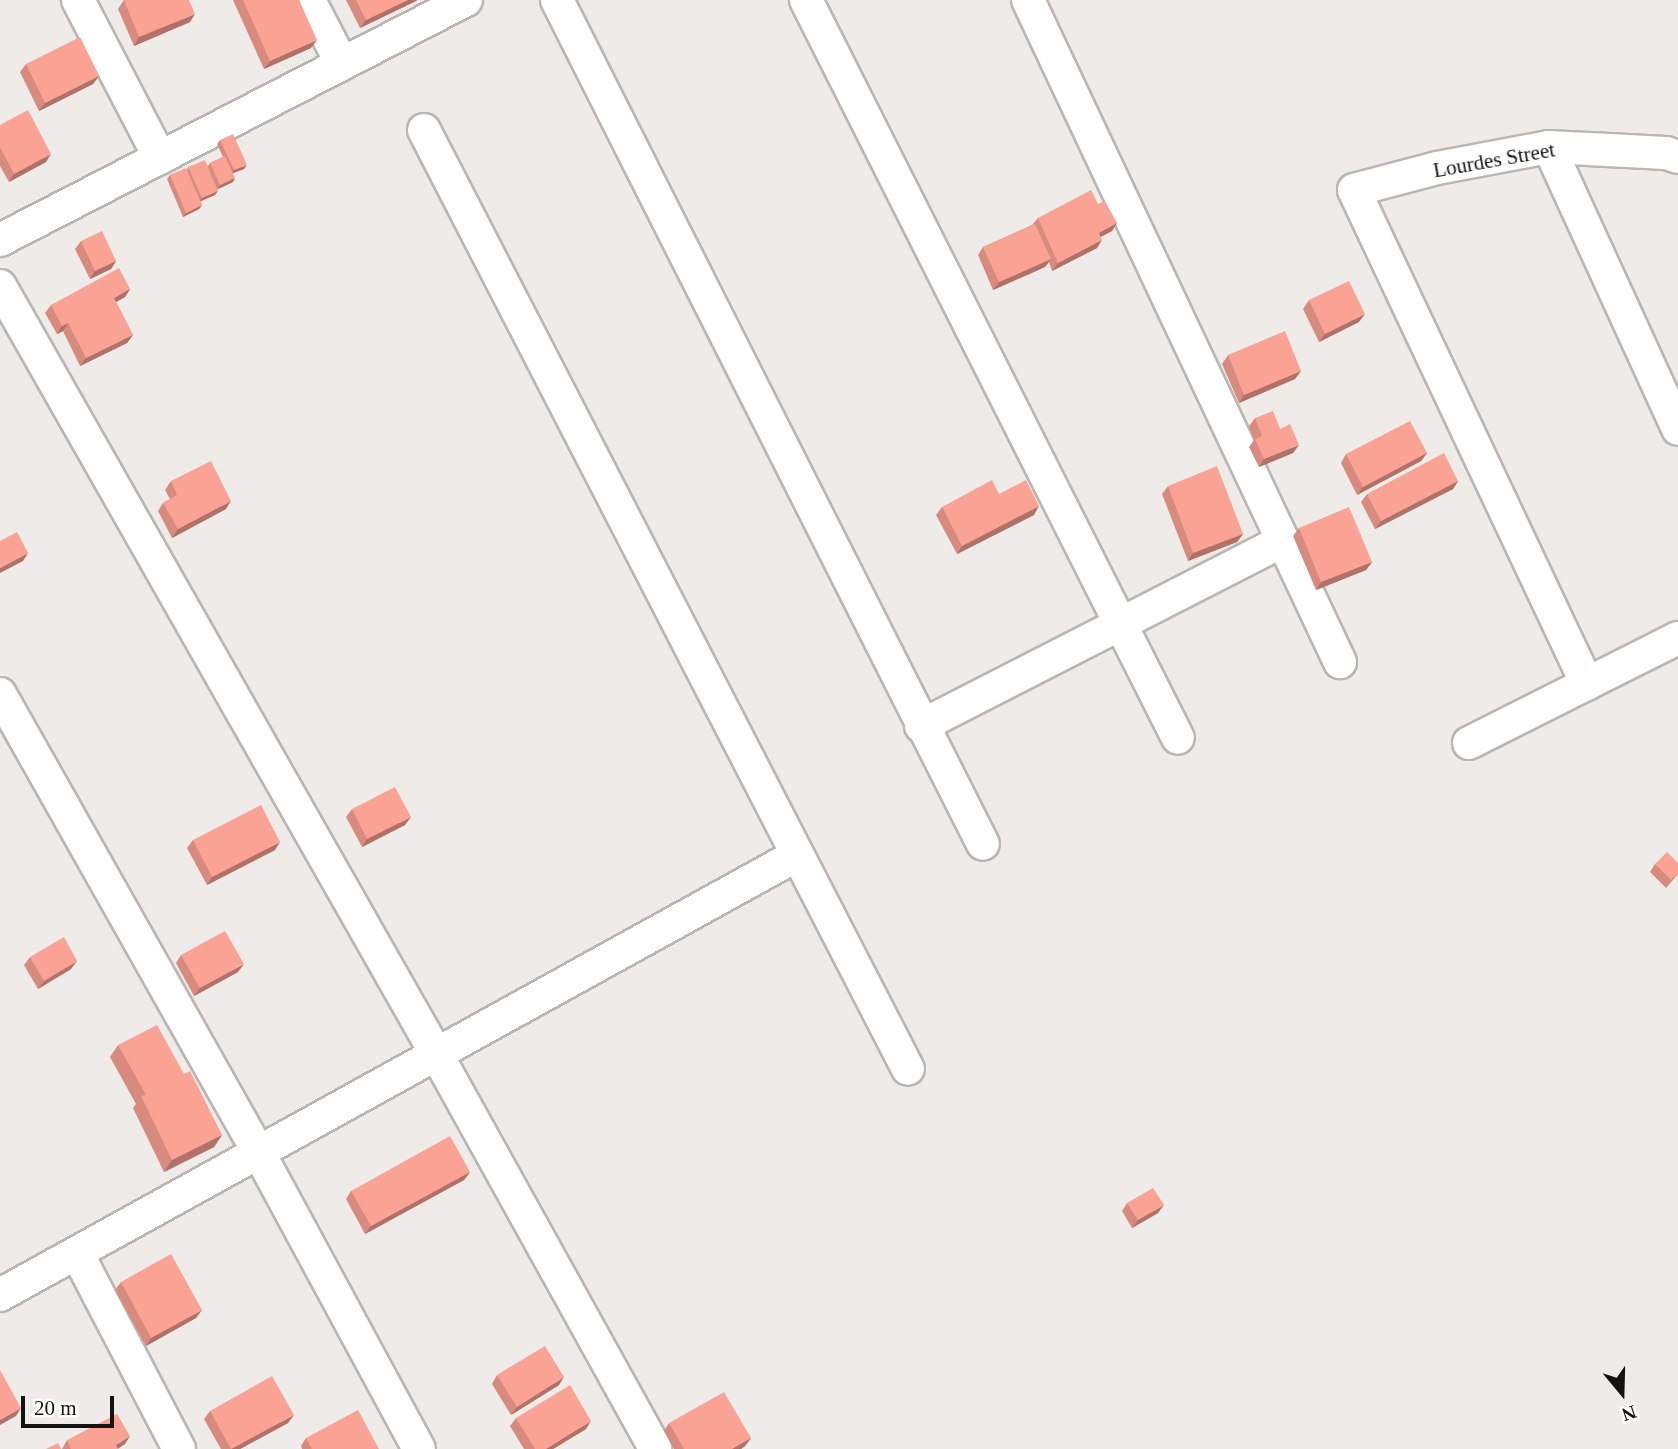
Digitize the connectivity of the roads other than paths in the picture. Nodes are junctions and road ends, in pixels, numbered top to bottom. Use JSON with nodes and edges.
{"nodes":[{"id":1,"x":78,"y":0,"type":"edge"},
{"id":2,"x":309,"y":0,"type":"edge"},
{"id":3,"x":466,"y":0,"type":"edge"},
{"id":4,"x":557,"y":0,"type":"edge"},
{"id":5,"x":806,"y":0,"type":"edge"},
{"id":6,"x":1028,"y":0,"type":"edge"},
{"id":7,"x":342,"y":64,"type":"junction"},
{"id":8,"x":424,"y":130,"type":"dead end"},
{"id":9,"x":1549,"y":147,"type":"junction"},
{"id":10,"x":1678,"y":157,"type":"edge"},
{"id":11,"x":160,"y":158,"type":"junction"},
{"id":12,"x":0,"y":240,"type":"edge"},
{"id":13,"x":0,"y":286,"type":"edge"},
{"id":14,"x":1678,"y":429,"type":"edge"},
{"id":15,"x":1283,"y":541,"type":"junction"},
{"id":16,"x":1121,"y":624,"type":"junction"},
{"id":17,"x":1678,"y":638,"type":"edge"},
{"id":18,"x":1340,"y":662,"type":"dead end"},
{"id":19,"x":1587,"y":684,"type":"junction"},
{"id":20,"x":0,"y":694,"type":"edge"},
{"id":21,"x":921,"y":726,"type":"junction"},
{"id":22,"x":1178,"y":738,"type":"dead end"},
{"id":23,"x":1469,"y":743,"type":"dead end"},
{"id":24,"x":983,"y":844,"type":"dead end"},
{"id":25,"x":797,"y":855,"type":"junction"},
{"id":26,"x":437,"y":1055,"type":"junction"},
{"id":27,"x":908,"y":1069,"type":"dead end"},
{"id":28,"x":259,"y":1153,"type":"junction"},
{"id":29,"x":77,"y":1253,"type":"junction"},
{"id":30,"x":0,"y":1295,"type":"edge"},
{"id":31,"x":179,"y":1449,"type":"edge"},
{"id":32,"x":419,"y":1449,"type":"edge"},
{"id":33,"x":655,"y":1449,"type":"edge"}],
"edges":[{"from":1,"to":11,"type":"street"},
{"from":2,"to":7,"type":"street"},
{"from":3,"to":7,"type":"street"},
{"from":4,"to":21,"type":"street"},
{"from":5,"to":16,"type":"street"},
{"from":6,"to":15,"type":"street"},
{"from":7,"to":11,"type":"street"},
{"from":8,"to":25,"type":"street"},
{"from":9,"to":10,"type":"street","name":"Lourdes Street"},
{"from":9,"to":14,"type":"street"},
{"from":9,"to":19,"type":"street","name":"Lourdes Street"},
{"from":11,"to":12,"type":"street"},
{"from":13,"to":26,"type":"street"},
{"from":15,"to":16,"type":"street"},
{"from":15,"to":18,"type":"street"},
{"from":16,"to":21,"type":"street"},
{"from":16,"to":22,"type":"street"},
{"from":17,"to":19,"type":"street"},
{"from":19,"to":23,"type":"street"},
{"from":20,"to":28,"type":"street"},
{"from":21,"to":24,"type":"street"},
{"from":25,"to":26,"type":"street"},
{"from":25,"to":27,"type":"street"},
{"from":26,"to":28,"type":"street"},
{"from":26,"to":33,"type":"street"},
{"from":28,"to":29,"type":"street"},
{"from":28,"to":32,"type":"street"},
{"from":29,"to":30,"type":"street"},
{"from":29,"to":31,"type":"street"}]}
